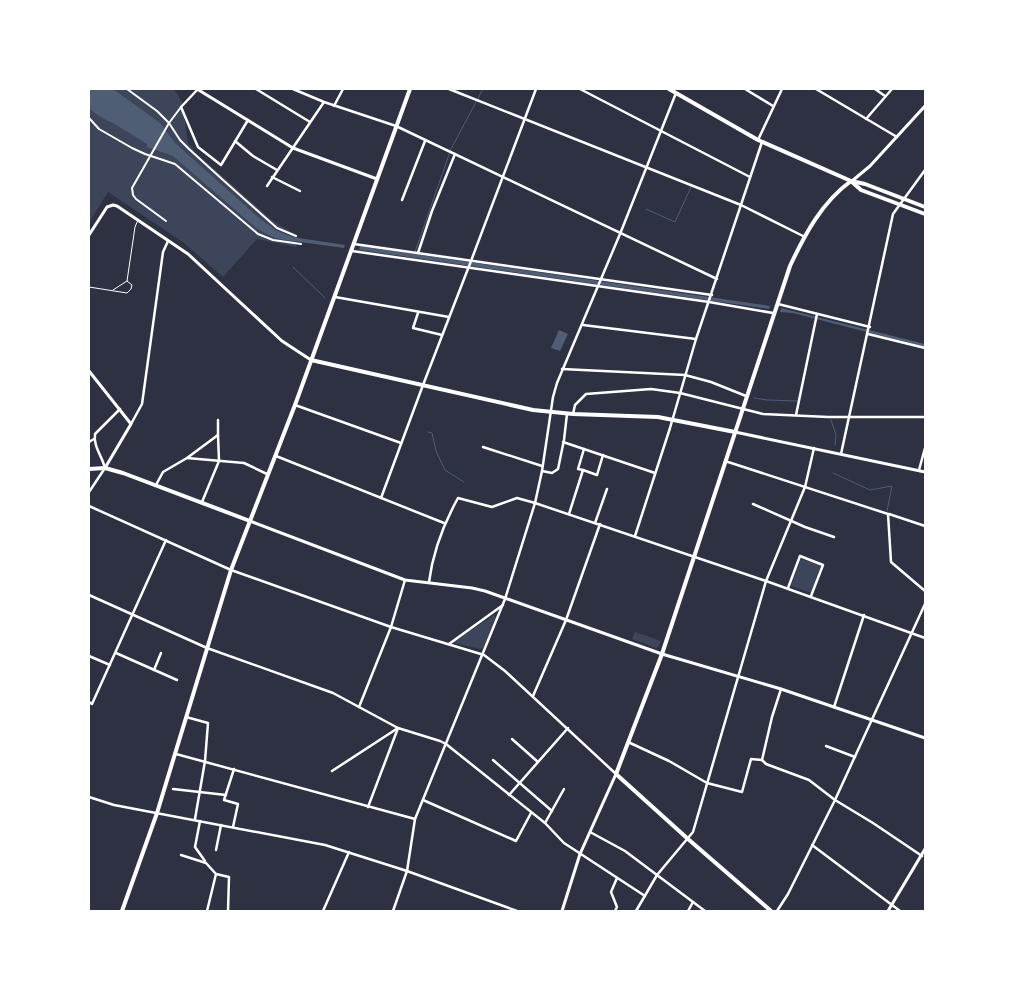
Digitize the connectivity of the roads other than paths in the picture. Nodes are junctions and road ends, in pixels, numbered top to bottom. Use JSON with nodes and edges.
{"nodes":[{"id":1,"x":127,"y":89,"type":"edge"},
{"id":2,"x":198,"y":89,"type":"edge"},
{"id":3,"x":256,"y":89,"type":"edge"},
{"id":4,"x":293,"y":89,"type":"edge"},
{"id":5,"x":343,"y":89,"type":"edge"},
{"id":6,"x":410,"y":89,"type":"edge"},
{"id":7,"x":449,"y":89,"type":"edge"},
{"id":8,"x":536,"y":89,"type":"edge"},
{"id":9,"x":580,"y":89,"type":"edge"},
{"id":10,"x":669,"y":89,"type":"edge"},
{"id":11,"x":745,"y":89,"type":"edge"},
{"id":12,"x":782,"y":89,"type":"edge"},
{"id":13,"x":816,"y":89,"type":"edge"},
{"id":14,"x":875,"y":89,"type":"edge"},
{"id":15,"x":892,"y":89,"type":"edge"},
{"id":16,"x":677,"y":91,"type":"edge"},
{"id":17,"x":885,"y":96,"type":"junction"},
{"id":18,"x":324,"y":102,"type":"junction"},
{"id":19,"x":334,"y":106,"type":"junction"},
{"id":20,"x":773,"y":106,"type":"junction"},
{"id":21,"x":925,"y":106,"type":"edge"},
{"id":22,"x":181,"y":107,"type":"junction"},
{"id":23,"x":89,"y":118,"type":"edge"},
{"id":24,"x":524,"y":118,"type":"junction"},
{"id":25,"x":866,"y":119,"type":"junction"},
{"id":26,"x":248,"y":120,"type":"junction"},
{"id":27,"x":310,"y":122,"type":"junction"},
{"id":28,"x":168,"y":125,"type":"junction"},
{"id":29,"x":396,"y":126,"type":"junction"},
{"id":30,"x":661,"y":131,"type":"junction"},
{"id":31,"x":896,"y":137,"type":"junction"},
{"id":32,"x":236,"y":141,"type":"junction"},
{"id":33,"x":425,"y":141,"type":"junction"},
{"id":34,"x":760,"y":141,"type":"junction"},
{"id":35,"x":293,"y":148,"type":"junction"},
{"id":36,"x":454,"y":154,"type":"junction"},
{"id":37,"x":150,"y":156,"type":"junction"},
{"id":38,"x":646,"y":168,"type":"junction"},
{"id":39,"x":277,"y":170,"type":"junction"},
{"id":40,"x":925,"y":170,"type":"edge"},
{"id":41,"x":750,"y":177,"type":"junction"},
{"id":42,"x":272,"y":178,"type":"junction"},
{"id":43,"x":501,"y":178,"type":"junction"},
{"id":44,"x":377,"y":179,"type":"junction"},
{"id":45,"x":851,"y":181,"type":"junction"},
{"id":46,"x":267,"y":186,"type":"dead end"},
{"id":47,"x":300,"y":191,"type":"dead end"},
{"id":48,"x":904,"y":199,"type":"junction"},
{"id":49,"x":402,"y":200,"type":"dead end"},
{"id":50,"x":899,"y":204,"type":"junction"},
{"id":51,"x":741,"y":205,"type":"junction"},
{"id":52,"x":925,"y":207,"type":"edge"},
{"id":53,"x":925,"y":214,"type":"edge"},
{"id":54,"x":139,"y":220,"type":"junction"},
{"id":55,"x":166,"y":221,"type":"dead end"},
{"id":56,"x":620,"y":234,"type":"junction"},
{"id":57,"x":89,"y":235,"type":"edge"},
{"id":58,"x":296,"y":236,"type":"dead end"},
{"id":59,"x":805,"y":237,"type":"junction"},
{"id":60,"x":168,"y":240,"type":"junction"},
{"id":61,"x":301,"y":244,"type":"dead end"},
{"id":62,"x":353,"y":244,"type":"junction"},
{"id":63,"x":350,"y":251,"type":"junction"},
{"id":64,"x":418,"y":253,"type":"junction"},
{"id":65,"x":471,"y":262,"type":"junction"},
{"id":66,"x":469,"y":267,"type":"junction"},
{"id":67,"x":717,"y":279,"type":"junction"},
{"id":68,"x":600,"y":280,"type":"junction"},
{"id":69,"x":127,"y":281,"type":"junction"},
{"id":70,"x":598,"y":285,"type":"junction"},
{"id":71,"x":89,"y":287,"type":"edge"},
{"id":72,"x":113,"y":291,"type":"junction"},
{"id":73,"x":711,"y":296,"type":"junction"},
{"id":74,"x":334,"y":297,"type":"junction"},
{"id":75,"x":709,"y":301,"type":"junction"},
{"id":76,"x":777,"y":304,"type":"junction"},
{"id":77,"x":418,"y":312,"type":"junction"},
{"id":78,"x":773,"y":313,"type":"junction"},
{"id":79,"x":449,"y":317,"type":"junction"},
{"id":80,"x":816,"y":317,"type":"junction"},
{"id":81,"x":582,"y":324,"type":"junction"},
{"id":82,"x":869,"y":328,"type":"junction"},
{"id":83,"x":868,"y":333,"type":"junction"},
{"id":84,"x":442,"y":334,"type":"junction"},
{"id":85,"x":696,"y":339,"type":"junction"},
{"id":86,"x":925,"y":348,"type":"edge"},
{"id":87,"x":311,"y":360,"type":"junction"},
{"id":88,"x":562,"y":369,"type":"junction"},
{"id":89,"x":89,"y":371,"type":"edge"},
{"id":90,"x":685,"y":375,"type":"junction"},
{"id":91,"x":423,"y":384,"type":"junction"},
{"id":92,"x":680,"y":393,"type":"junction"},
{"id":93,"x":746,"y":396,"type":"junction"},
{"id":94,"x":295,"y":405,"type":"junction"},
{"id":95,"x":120,"y":409,"type":"junction"},
{"id":96,"x":742,"y":409,"type":"junction"},
{"id":97,"x":551,"y":412,"type":"junction"},
{"id":98,"x":567,"y":414,"type":"junction"},
{"id":99,"x":573,"y":414,"type":"junction"},
{"id":100,"x":796,"y":415,"type":"junction"},
{"id":101,"x":850,"y":417,"type":"junction"},
{"id":102,"x":925,"y":417,"type":"edge"},
{"id":103,"x":673,"y":418,"type":"junction"},
{"id":104,"x":218,"y":420,"type":"dead end"},
{"id":105,"x":131,"y":424,"type":"junction"},
{"id":106,"x":734,"y":432,"type":"junction"},
{"id":107,"x":218,"y":435,"type":"junction"},
{"id":108,"x":94,"y":439,"type":"junction"},
{"id":109,"x":89,"y":442,"type":"edge"},
{"id":110,"x":563,"y":442,"type":"junction"},
{"id":111,"x":401,"y":443,"type":"junction"},
{"id":112,"x":483,"y":447,"type":"dead end"},
{"id":113,"x":814,"y":448,"type":"junction"},
{"id":114,"x":925,"y":448,"type":"edge"},
{"id":115,"x":584,"y":449,"type":"junction"},
{"id":116,"x":841,"y":454,"type":"junction"},
{"id":117,"x":603,"y":455,"type":"junction"},
{"id":118,"x":276,"y":456,"type":"junction"},
{"id":119,"x":187,"y":458,"type":"junction"},
{"id":120,"x":219,"y":461,"type":"junction"},
{"id":121,"x":726,"y":461,"type":"junction"},
{"id":122,"x":542,"y":466,"type":"junction"},
{"id":123,"x":105,"y":468,"type":"junction"},
{"id":124,"x":89,"y":469,"type":"edge"},
{"id":125,"x":583,"y":470,"type":"junction"},
{"id":126,"x":919,"y":470,"type":"junction"},
{"id":127,"x":542,"y":471,"type":"junction"},
{"id":128,"x":925,"y":472,"type":"edge"},
{"id":129,"x":655,"y":473,"type":"junction"},
{"id":130,"x":268,"y":475,"type":"junction"},
{"id":131,"x":156,"y":485,"type":"junction"},
{"id":132,"x":804,"y":487,"type":"junction"},
{"id":133,"x":608,"y":490,"type":"dead end"},
{"id":134,"x":89,"y":492,"type":"edge"},
{"id":135,"x":381,"y":498,"type":"junction"},
{"id":136,"x":202,"y":502,"type":"junction"},
{"id":137,"x":535,"y":503,"type":"junction"},
{"id":138,"x":753,"y":504,"type":"dead end"},
{"id":139,"x":89,"y":506,"type":"edge"},
{"id":140,"x":569,"y":514,"type":"junction"},
{"id":141,"x":888,"y":514,"type":"junction"},
{"id":142,"x":250,"y":521,"type":"junction"},
{"id":143,"x":790,"y":521,"type":"junction"},
{"id":144,"x":595,"y":523,"type":"junction"},
{"id":145,"x":444,"y":524,"type":"junction"},
{"id":146,"x":600,"y":524,"type":"junction"},
{"id":147,"x":925,"y":526,"type":"edge"},
{"id":148,"x":635,"y":536,"type":"junction"},
{"id":149,"x":834,"y":536,"type":"dead end"},
{"id":150,"x":166,"y":540,"type":"junction"},
{"id":151,"x":694,"y":557,"type":"junction"},
{"id":152,"x":231,"y":570,"type":"junction"},
{"id":153,"x":406,"y":580,"type":"junction"},
{"id":154,"x":766,"y":580,"type":"junction"},
{"id":155,"x":429,"y":582,"type":"junction"},
{"id":156,"x":788,"y":588,"type":"junction"},
{"id":157,"x":925,"y":591,"type":"edge"},
{"id":158,"x":89,"y":595,"type":"edge"},
{"id":159,"x":811,"y":596,"type":"junction"},
{"id":160,"x":505,"y":599,"type":"junction"},
{"id":161,"x":925,"y":604,"type":"edge"},
{"id":162,"x":503,"y":605,"type":"junction"},
{"id":163,"x":133,"y":615,"type":"junction"},
{"id":164,"x":864,"y":615,"type":"junction"},
{"id":165,"x":566,"y":620,"type":"junction"},
{"id":166,"x":390,"y":627,"type":"junction"},
{"id":167,"x":911,"y":632,"type":"junction"},
{"id":168,"x":925,"y":638,"type":"edge"},
{"id":169,"x":449,"y":644,"type":"junction"},
{"id":170,"x":208,"y":648,"type":"junction"},
{"id":171,"x":116,"y":653,"type":"junction"},
{"id":172,"x":161,"y":653,"type":"dead end"},
{"id":173,"x":662,"y":654,"type":"junction"},
{"id":174,"x":484,"y":655,"type":"junction"},
{"id":175,"x":89,"y":656,"type":"edge"},
{"id":176,"x":110,"y":666,"type":"junction"},
{"id":177,"x":154,"y":670,"type":"junction"},
{"id":178,"x":738,"y":676,"type":"junction"},
{"id":179,"x":177,"y":680,"type":"dead end"},
{"id":180,"x":781,"y":689,"type":"junction"},
{"id":181,"x":532,"y":696,"type":"junction"},
{"id":182,"x":89,"y":702,"type":"edge"},
{"id":183,"x":359,"y":706,"type":"junction"},
{"id":184,"x":834,"y":707,"type":"junction"},
{"id":185,"x":186,"y":717,"type":"junction"},
{"id":186,"x":872,"y":720,"type":"junction"},
{"id":187,"x":398,"y":728,"type":"junction"},
{"id":188,"x":568,"y":728,"type":"junction"},
{"id":189,"x":925,"y":738,"type":"edge"},
{"id":190,"x":512,"y":739,"type":"dead end"},
{"id":191,"x":628,"y":742,"type":"junction"},
{"id":192,"x":446,"y":744,"type":"junction"},
{"id":193,"x":826,"y":746,"type":"dead end"},
{"id":194,"x":175,"y":754,"type":"junction"},
{"id":195,"x":855,"y":757,"type":"junction"},
{"id":196,"x":493,"y":760,"type":"dead end"},
{"id":197,"x":762,"y":760,"type":"junction"},
{"id":198,"x":205,"y":761,"type":"junction"},
{"id":199,"x":538,"y":762,"type":"junction"},
{"id":200,"x":234,"y":769,"type":"junction"},
{"id":201,"x":332,"y":771,"type":"dead end"},
{"id":202,"x":616,"y":774,"type":"junction"},
{"id":203,"x":520,"y":782,"type":"junction"},
{"id":204,"x":707,"y":783,"type":"junction"},
{"id":205,"x":173,"y":789,"type":"dead end"},
{"id":206,"x":564,"y":789,"type":"dead end"},
{"id":207,"x":200,"y":792,"type":"junction"},
{"id":208,"x":226,"y":795,"type":"junction"},
{"id":209,"x":509,"y":795,"type":"junction"},
{"id":210,"x":89,"y":797,"type":"edge"},
{"id":211,"x":424,"y":800,"type":"junction"},
{"id":212,"x":835,"y":800,"type":"junction"},
{"id":213,"x":368,"y":806,"type":"junction"},
{"id":214,"x":552,"y":811,"type":"junction"},
{"id":215,"x":157,"y":813,"type":"junction"},
{"id":216,"x":531,"y":813,"type":"junction"},
{"id":217,"x":416,"y":819,"type":"junction"},
{"id":218,"x":195,"y":820,"type":"junction"},
{"id":219,"x":200,"y":820,"type":"junction"},
{"id":220,"x":545,"y":822,"type":"junction"},
{"id":221,"x":221,"y":824,"type":"junction"},
{"id":222,"x":234,"y":827,"type":"junction"},
{"id":223,"x":590,"y":832,"type":"junction"},
{"id":224,"x":688,"y":839,"type":"junction"},
{"id":225,"x":812,"y":845,"type":"junction"},
{"id":226,"x":216,"y":850,"type":"dead end"},
{"id":227,"x":925,"y":850,"type":"edge"},
{"id":228,"x":349,"y":852,"type":"junction"},
{"id":229,"x":580,"y":854,"type":"junction"},
{"id":230,"x":181,"y":855,"type":"dead end"},
{"id":231,"x":922,"y":856,"type":"junction"},
{"id":232,"x":206,"y":863,"type":"junction"},
{"id":233,"x":406,"y":871,"type":"junction"},
{"id":234,"x":216,"y":874,"type":"junction"},
{"id":235,"x":657,"y":875,"type":"junction"},
{"id":236,"x":617,"y":878,"type":"junction"},
{"id":237,"x":645,"y":896,"type":"junction"},
{"id":238,"x":693,"y":902,"type":"junction"},
{"id":239,"x":892,"y":905,"type":"junction"},
{"id":240,"x":122,"y":911,"type":"edge"},
{"id":241,"x":207,"y":911,"type":"edge"},
{"id":242,"x":228,"y":911,"type":"edge"},
{"id":243,"x":323,"y":911,"type":"edge"},
{"id":244,"x":393,"y":911,"type":"edge"},
{"id":245,"x":517,"y":911,"type":"edge"},
{"id":246,"x":562,"y":911,"type":"edge"},
{"id":247,"x":615,"y":911,"type":"edge"},
{"id":248,"x":636,"y":911,"type":"edge"},
{"id":249,"x":688,"y":911,"type":"edge"},
{"id":250,"x":705,"y":911,"type":"edge"},
{"id":251,"x":771,"y":911,"type":"edge"},
{"id":252,"x":777,"y":911,"type":"edge"},
{"id":253,"x":888,"y":911,"type":"edge"},
{"id":254,"x":900,"y":911,"type":"edge"}],
"edges":[{"from":1,"to":28,"type":"street"},
{"from":2,"to":22,"type":"street"},
{"from":2,"to":26,"type":"street"},
{"from":3,"to":27,"type":"street"},
{"from":4,"to":18,"type":"street"},
{"from":5,"to":19,"type":"street"},
{"from":6,"to":29,"type":"main road"},
{"from":7,"to":24,"type":"street"},
{"from":8,"to":24,"type":"street"},
{"from":9,"to":30,"type":"street"},
{"from":10,"to":16,"type":"main road"},
{"from":11,"to":20,"type":"street"},
{"from":12,"to":20,"type":"street"},
{"from":13,"to":25,"type":"street"},
{"from":14,"to":17,"type":"street"},
{"from":15,"to":17,"type":"street"},
{"from":16,"to":30,"type":"street"},
{"from":16,"to":34,"type":"main road"},
{"from":17,"to":25,"type":"street"},
{"from":18,"to":19,"type":"street"},
{"from":18,"to":27,"type":"street"},
{"from":19,"to":29,"type":"street"},
{"from":20,"to":34,"type":"street"},
{"from":21,"to":31,"type":"street"},
{"from":22,"to":28,"type":"street"},
{"from":22,"to":32,"type":"street"},
{"from":23,"to":37,"type":"street"},
{"from":24,"to":38,"type":"street"},
{"from":24,"to":43,"type":"street"},
{"from":25,"to":31,"type":"street"},
{"from":26,"to":32,"type":"street"},
{"from":26,"to":35,"type":"street"},
{"from":27,"to":35,"type":"street"},
{"from":28,"to":37,"type":"street"},
{"from":28,"to":58,"type":"street"},
{"from":29,"to":33,"type":"street"},
{"from":29,"to":44,"type":"main road"},
{"from":30,"to":38,"type":"street"},
{"from":30,"to":41,"type":"street"},
{"from":31,"to":45,"type":"street"},
{"from":32,"to":39,"type":"street"},
{"from":33,"to":36,"type":"street"},
{"from":33,"to":49,"type":"street"},
{"from":34,"to":41,"type":"street"},
{"from":34,"to":45,"type":"main road"},
{"from":35,"to":39,"type":"street"},
{"from":35,"to":44,"type":"street"},
{"from":36,"to":43,"type":"street"},
{"from":36,"to":64,"type":"street"},
{"from":37,"to":55,"type":"street"},
{"from":37,"to":61,"type":"street"},
{"from":38,"to":51,"type":"street"},
{"from":38,"to":56,"type":"street"},
{"from":39,"to":42,"type":"street"},
{"from":40,"to":48,"type":"street"},
{"from":41,"to":51,"type":"street"},
{"from":42,"to":46,"type":"street"},
{"from":42,"to":47,"type":"street"},
{"from":43,"to":56,"type":"street"},
{"from":43,"to":65,"type":"street"},
{"from":44,"to":62,"type":"main road"},
{"from":45,"to":48,"type":"main road"},
{"from":45,"to":50,"type":"main road"},
{"from":45,"to":59,"type":"main road"},
{"from":48,"to":50,"type":"street"},
{"from":48,"to":52,"type":"main road"},
{"from":50,"to":53,"type":"main road"},
{"from":50,"to":82,"type":"street"},
{"from":51,"to":59,"type":"street"},
{"from":51,"to":67,"type":"street"},
{"from":54,"to":57,"type":"street"},
{"from":54,"to":60,"type":"street"},
{"from":54,"to":69,"type":"lane"},
{"from":56,"to":67,"type":"street"},
{"from":56,"to":68,"type":"street"},
{"from":59,"to":76,"type":"main road"},
{"from":60,"to":87,"type":"street"},
{"from":60,"to":105,"type":"street"},
{"from":62,"to":63,"type":"main road"},
{"from":62,"to":64,"type":"street"},
{"from":63,"to":66,"type":"street"},
{"from":63,"to":74,"type":"main road"},
{"from":64,"to":65,"type":"street"},
{"from":65,"to":66,"type":"street"},
{"from":65,"to":68,"type":"street"},
{"from":66,"to":70,"type":"street"},
{"from":66,"to":79,"type":"street"},
{"from":67,"to":73,"type":"street"},
{"from":68,"to":70,"type":"street"},
{"from":68,"to":73,"type":"street"},
{"from":69,"to":72,"type":"lane"},
{"from":69,"to":72,"type":"lane"},
{"from":70,"to":75,"type":"street"},
{"from":70,"to":81,"type":"street"},
{"from":71,"to":72,"type":"lane"},
{"from":73,"to":75,"type":"street"},
{"from":74,"to":77,"type":"street"},
{"from":74,"to":87,"type":"main road"},
{"from":75,"to":78,"type":"street"},
{"from":75,"to":85,"type":"street"},
{"from":76,"to":78,"type":"main road"},
{"from":76,"to":80,"type":"street"},
{"from":77,"to":79,"type":"street"},
{"from":77,"to":84,"type":"street"},
{"from":78,"to":93,"type":"main road"},
{"from":79,"to":84,"type":"street"},
{"from":80,"to":82,"type":"street"},
{"from":80,"to":100,"type":"street"},
{"from":81,"to":85,"type":"street"},
{"from":81,"to":88,"type":"street"},
{"from":82,"to":83,"type":"street"},
{"from":83,"to":86,"type":"street"},
{"from":83,"to":101,"type":"street"},
{"from":84,"to":91,"type":"street"},
{"from":85,"to":90,"type":"street"},
{"from":87,"to":91,"type":"main road"},
{"from":87,"to":94,"type":"main road"},
{"from":88,"to":90,"type":"street"},
{"from":88,"to":97,"type":"street"},
{"from":89,"to":95,"type":"street"},
{"from":90,"to":92,"type":"street"},
{"from":90,"to":93,"type":"street"},
{"from":91,"to":97,"type":"main road"},
{"from":91,"to":111,"type":"street"},
{"from":92,"to":96,"type":"street"},
{"from":92,"to":99,"type":"street"},
{"from":92,"to":103,"type":"street"},
{"from":93,"to":96,"type":"main road"},
{"from":94,"to":111,"type":"street"},
{"from":94,"to":118,"type":"main road"},
{"from":95,"to":105,"type":"street"},
{"from":95,"to":108,"type":"street"},
{"from":96,"to":100,"type":"street"},
{"from":96,"to":106,"type":"main road"},
{"from":97,"to":98,"type":"main road"},
{"from":97,"to":122,"type":"street"},
{"from":98,"to":99,"type":"main road"},
{"from":98,"to":110,"type":"street"},
{"from":99,"to":103,"type":"main road"},
{"from":100,"to":101,"type":"street"},
{"from":101,"to":102,"type":"street"},
{"from":101,"to":116,"type":"street"},
{"from":103,"to":106,"type":"main road"},
{"from":103,"to":129,"type":"street"},
{"from":104,"to":107,"type":"street"},
{"from":105,"to":123,"type":"street"},
{"from":106,"to":113,"type":"street"},
{"from":106,"to":121,"type":"main road"},
{"from":107,"to":119,"type":"street"},
{"from":107,"to":120,"type":"street"},
{"from":108,"to":109,"type":"street"},
{"from":108,"to":123,"type":"street"},
{"from":110,"to":115,"type":"street"},
{"from":110,"to":127,"type":"street"},
{"from":111,"to":135,"type":"street"},
{"from":112,"to":122,"type":"street"},
{"from":113,"to":116,"type":"street"},
{"from":113,"to":132,"type":"street"},
{"from":114,"to":126,"type":"street"},
{"from":115,"to":117,"type":"street"},
{"from":115,"to":125,"type":"street"},
{"from":116,"to":126,"type":"street"},
{"from":117,"to":125,"type":"street"},
{"from":117,"to":129,"type":"street"},
{"from":118,"to":130,"type":"main road"},
{"from":118,"to":135,"type":"street"},
{"from":119,"to":120,"type":"street"},
{"from":119,"to":131,"type":"street"},
{"from":120,"to":130,"type":"street"},
{"from":120,"to":136,"type":"street"},
{"from":121,"to":132,"type":"street"},
{"from":121,"to":151,"type":"main road"},
{"from":122,"to":127,"type":"street"},
{"from":123,"to":124,"type":"main road"},
{"from":123,"to":131,"type":"main road"},
{"from":123,"to":134,"type":"street"},
{"from":125,"to":140,"type":"street"},
{"from":126,"to":128,"type":"street"},
{"from":127,"to":137,"type":"street"},
{"from":129,"to":148,"type":"street"},
{"from":130,"to":142,"type":"main road"},
{"from":131,"to":136,"type":"main road"},
{"from":132,"to":141,"type":"street"},
{"from":132,"to":143,"type":"street"},
{"from":133,"to":144,"type":"street"},
{"from":135,"to":145,"type":"street"},
{"from":136,"to":142,"type":"main road"},
{"from":137,"to":140,"type":"street"},
{"from":137,"to":145,"type":"street"},
{"from":137,"to":160,"type":"street"},
{"from":138,"to":143,"type":"street"},
{"from":139,"to":150,"type":"street"},
{"from":140,"to":144,"type":"street"},
{"from":141,"to":147,"type":"street"},
{"from":141,"to":157,"type":"street"},
{"from":142,"to":152,"type":"main road"},
{"from":142,"to":153,"type":"street"},
{"from":143,"to":149,"type":"street"},
{"from":143,"to":154,"type":"street"},
{"from":144,"to":146,"type":"street"},
{"from":145,"to":155,"type":"street"},
{"from":146,"to":148,"type":"street"},
{"from":146,"to":165,"type":"street"},
{"from":148,"to":151,"type":"street"},
{"from":150,"to":152,"type":"street"},
{"from":150,"to":163,"type":"street"},
{"from":151,"to":154,"type":"street"},
{"from":151,"to":173,"type":"main road"},
{"from":152,"to":166,"type":"street"},
{"from":152,"to":170,"type":"main road"},
{"from":153,"to":155,"type":"street"},
{"from":153,"to":166,"type":"street"},
{"from":154,"to":156,"type":"street"},
{"from":154,"to":178,"type":"street"},
{"from":155,"to":160,"type":"street"},
{"from":156,"to":159,"type":"street"},
{"from":156,"to":159,"type":"street"},
{"from":158,"to":163,"type":"street"},
{"from":159,"to":164,"type":"street"},
{"from":160,"to":162,"type":"street"},
{"from":160,"to":165,"type":"street"},
{"from":161,"to":167,"type":"street"},
{"from":162,"to":169,"type":"street"},
{"from":162,"to":174,"type":"street"},
{"from":163,"to":170,"type":"street"},
{"from":163,"to":171,"type":"street"},
{"from":164,"to":167,"type":"street"},
{"from":164,"to":184,"type":"street"},
{"from":165,"to":173,"type":"street"},
{"from":165,"to":181,"type":"street"},
{"from":166,"to":169,"type":"street"},
{"from":166,"to":183,"type":"street"},
{"from":167,"to":168,"type":"street"},
{"from":167,"to":186,"type":"street"},
{"from":169,"to":174,"type":"street"},
{"from":170,"to":183,"type":"street"},
{"from":170,"to":185,"type":"main road"},
{"from":171,"to":176,"type":"street"},
{"from":171,"to":177,"type":"street"},
{"from":172,"to":177,"type":"street"},
{"from":173,"to":178,"type":"street"},
{"from":173,"to":191,"type":"main road"},
{"from":174,"to":181,"type":"street"},
{"from":174,"to":192,"type":"street"},
{"from":175,"to":176,"type":"street"},
{"from":176,"to":182,"type":"street"},
{"from":177,"to":179,"type":"street"},
{"from":178,"to":180,"type":"street"},
{"from":178,"to":204,"type":"street"},
{"from":180,"to":184,"type":"street"},
{"from":180,"to":197,"type":"street"},
{"from":181,"to":188,"type":"street"},
{"from":183,"to":187,"type":"street"},
{"from":184,"to":186,"type":"street"},
{"from":185,"to":194,"type":"main road"},
{"from":185,"to":198,"type":"street"},
{"from":186,"to":189,"type":"street"},
{"from":186,"to":195,"type":"street"},
{"from":187,"to":192,"type":"street"},
{"from":187,"to":201,"type":"street"},
{"from":187,"to":213,"type":"street"},
{"from":188,"to":199,"type":"street"},
{"from":188,"to":202,"type":"street"},
{"from":190,"to":199,"type":"street"},
{"from":191,"to":202,"type":"main road"},
{"from":191,"to":204,"type":"street"},
{"from":192,"to":209,"type":"street"},
{"from":192,"to":211,"type":"street"},
{"from":193,"to":195,"type":"street"},
{"from":194,"to":198,"type":"street"},
{"from":194,"to":215,"type":"main road"},
{"from":195,"to":212,"type":"street"},
{"from":196,"to":203,"type":"street"},
{"from":197,"to":204,"type":"street"},
{"from":197,"to":212,"type":"street"},
{"from":198,"to":200,"type":"street"},
{"from":198,"to":207,"type":"street"},
{"from":199,"to":203,"type":"street"},
{"from":200,"to":208,"type":"street"},
{"from":200,"to":213,"type":"street"},
{"from":202,"to":223,"type":"street"},
{"from":202,"to":224,"type":"main road"},
{"from":203,"to":209,"type":"street"},
{"from":203,"to":214,"type":"street"},
{"from":204,"to":224,"type":"street"},
{"from":205,"to":207,"type":"street"},
{"from":206,"to":214,"type":"street"},
{"from":207,"to":208,"type":"street"},
{"from":207,"to":218,"type":"street"},
{"from":208,"to":222,"type":"street"},
{"from":209,"to":216,"type":"street"},
{"from":210,"to":215,"type":"street"},
{"from":211,"to":216,"type":"street"},
{"from":211,"to":217,"type":"street"},
{"from":212,"to":225,"type":"street"},
{"from":212,"to":231,"type":"street"},
{"from":213,"to":217,"type":"street"},
{"from":214,"to":220,"type":"street"},
{"from":215,"to":218,"type":"street"},
{"from":215,"to":240,"type":"main road"},
{"from":216,"to":220,"type":"street"},
{"from":217,"to":233,"type":"street"},
{"from":218,"to":219,"type":"street"},
{"from":219,"to":221,"type":"street"},
{"from":219,"to":232,"type":"street"},
{"from":220,"to":229,"type":"street"},
{"from":221,"to":222,"type":"street"},
{"from":221,"to":226,"type":"street"},
{"from":222,"to":228,"type":"street"},
{"from":223,"to":229,"type":"street"},
{"from":223,"to":235,"type":"street"},
{"from":224,"to":235,"type":"street"},
{"from":224,"to":251,"type":"main road"},
{"from":225,"to":239,"type":"street"},
{"from":225,"to":252,"type":"street"},
{"from":227,"to":231,"type":"street"},
{"from":228,"to":233,"type":"street"},
{"from":228,"to":243,"type":"street"},
{"from":229,"to":236,"type":"street"},
{"from":229,"to":246,"type":"street"},
{"from":230,"to":232,"type":"street"},
{"from":231,"to":239,"type":"street"},
{"from":232,"to":234,"type":"street"},
{"from":233,"to":244,"type":"street"},
{"from":233,"to":245,"type":"street"},
{"from":234,"to":241,"type":"street"},
{"from":234,"to":242,"type":"street"},
{"from":235,"to":237,"type":"street"},
{"from":235,"to":238,"type":"street"},
{"from":236,"to":237,"type":"street"},
{"from":236,"to":247,"type":"street"},
{"from":237,"to":248,"type":"street"},
{"from":238,"to":249,"type":"street"},
{"from":238,"to":250,"type":"street"},
{"from":239,"to":253,"type":"street"},
{"from":239,"to":254,"type":"street"}]}
